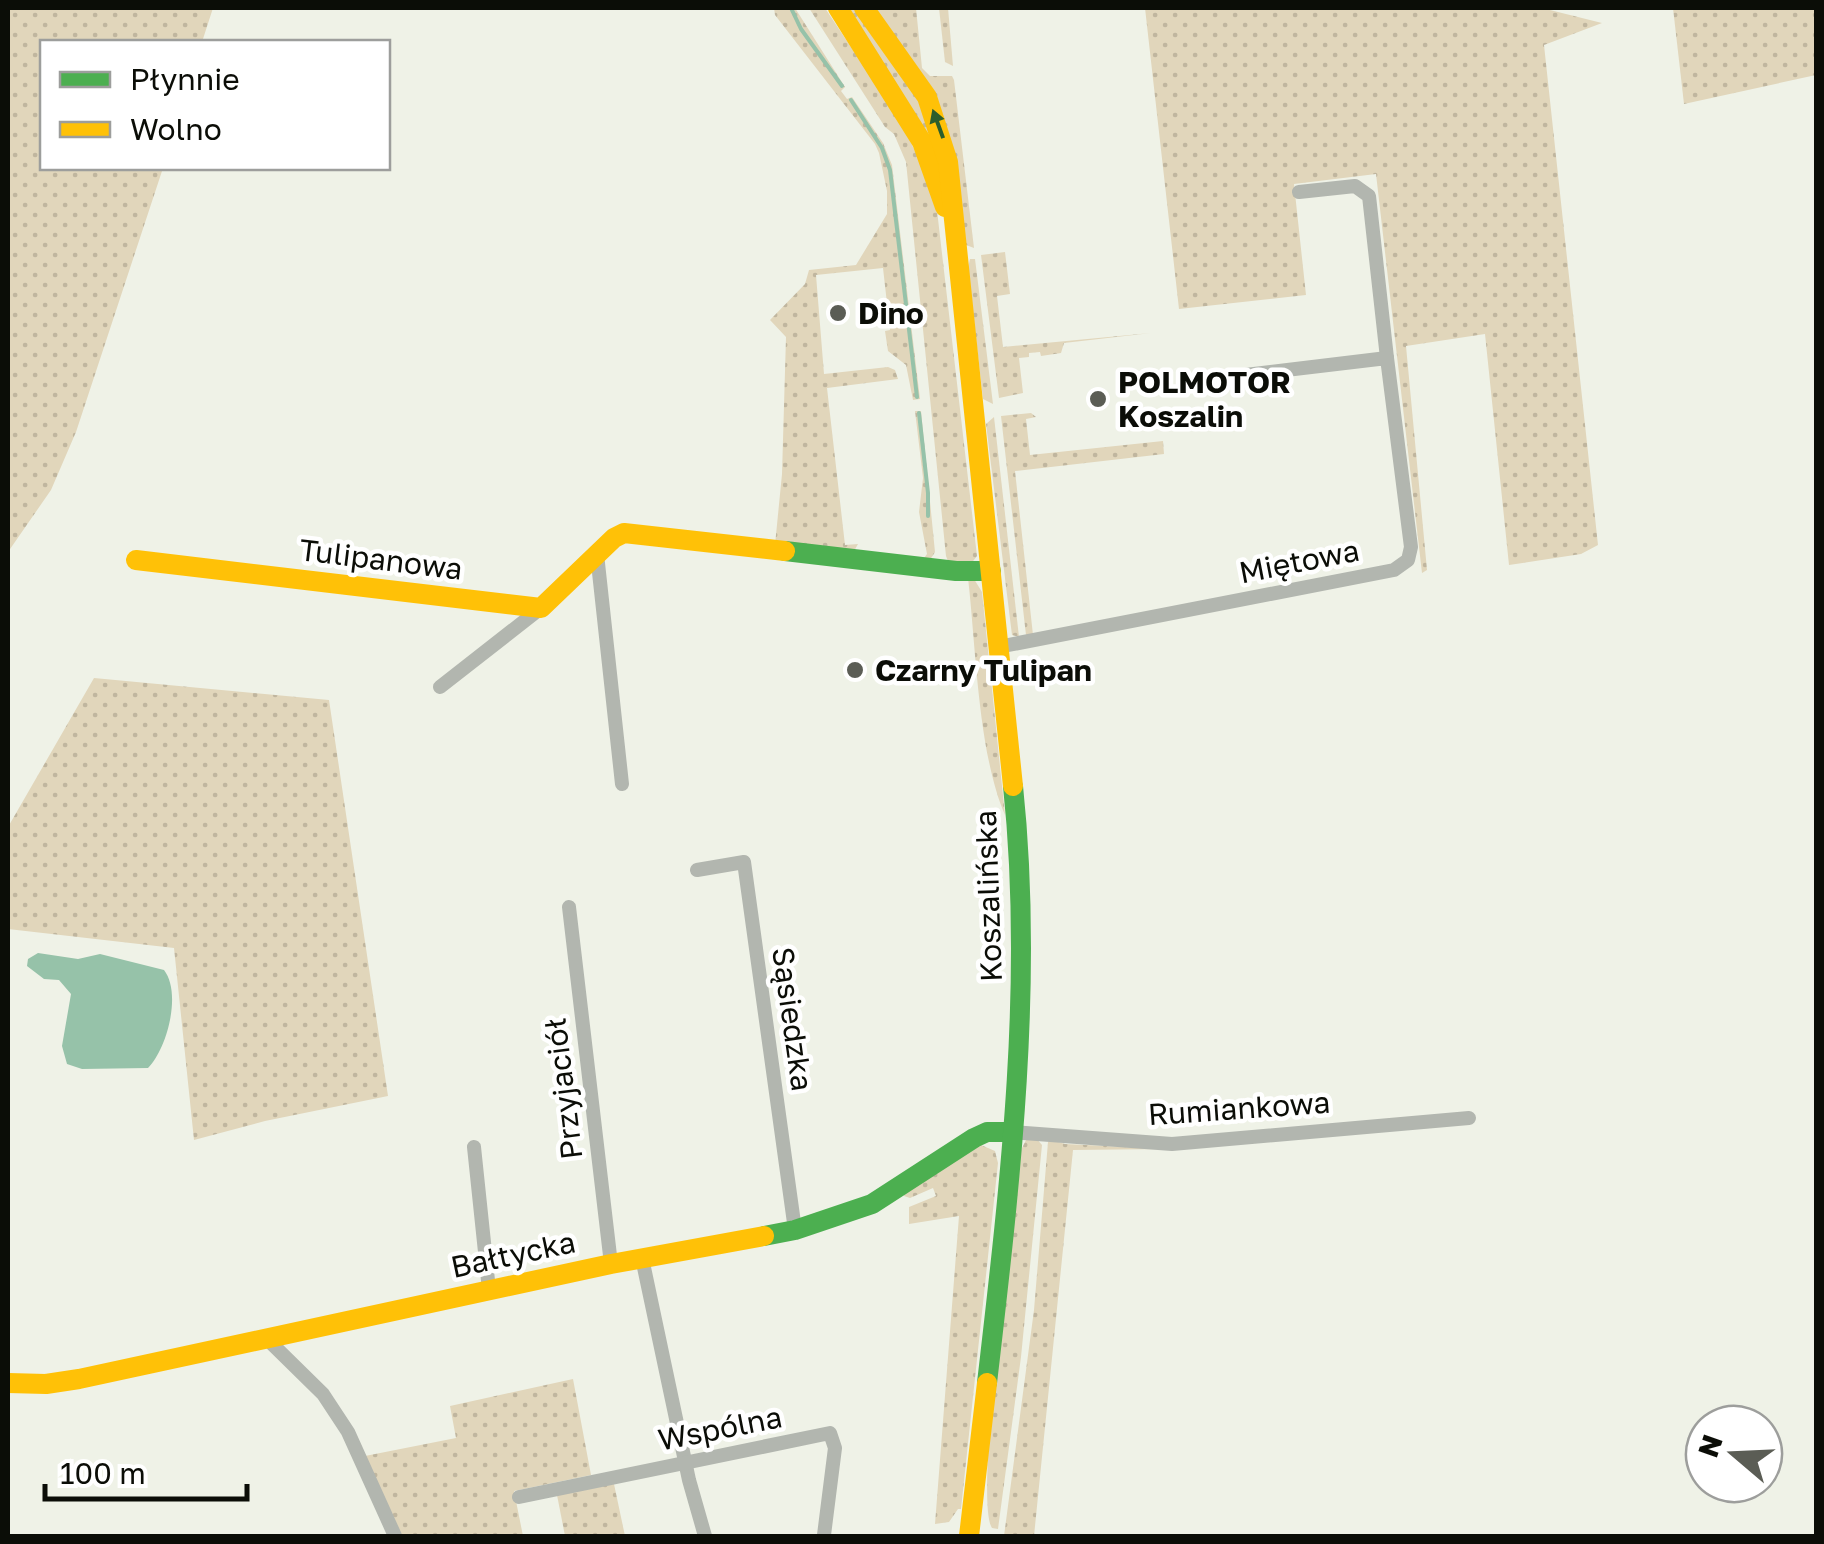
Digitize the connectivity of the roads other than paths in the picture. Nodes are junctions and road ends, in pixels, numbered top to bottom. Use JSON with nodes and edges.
{"nodes":[{"id":1,"x":838,"y":8,"type":"edge"},
{"id":2,"x":864,"y":8,"type":"edge"},
{"id":3,"x":1298,"y":192,"type":"dead end"},
{"id":4,"x":956,"y":254,"type":"junction"},
{"id":5,"x":1387,"y":358,"type":"junction"},
{"id":6,"x":1238,"y":376,"type":"dead end"},
{"id":7,"x":597,"y":554,"type":"junction"},
{"id":8,"x":136,"y":560,"type":"dead end"},
{"id":9,"x":991,"y":571,"type":"junction"},
{"id":10,"x":541,"y":608,"type":"junction"},
{"id":11,"x":998,"y":647,"type":"junction"},
{"id":12,"x":440,"y":687,"type":"dead end"},
{"id":13,"x":622,"y":784,"type":"dead end"},
{"id":14,"x":698,"y":870,"type":"dead end"},
{"id":15,"x":569,"y":907,"type":"dead end"},
{"id":16,"x":1470,"y":1118,"type":"dead end"},
{"id":17,"x":1012,"y":1132,"type":"junction"},
{"id":18,"x":474,"y":1147,"type":"dead end"},
{"id":19,"x":795,"y":1230,"type":"junction"},
{"id":20,"x":642,"y":1258,"type":"junction"},
{"id":21,"x":612,"y":1264,"type":"junction"},
{"id":22,"x":488,"y":1290,"type":"junction"},
{"id":23,"x":266,"y":1338,"type":"junction"},
{"id":24,"x":8,"y":1383,"type":"edge"},
{"id":25,"x":686,"y":1462,"type":"junction"},
{"id":26,"x":520,"y":1497,"type":"dead end"},
{"id":27,"x":824,"y":1534,"type":"edge"},
{"id":28,"x":395,"y":1536,"type":"edge"},
{"id":29,"x":705,"y":1536,"type":"edge"},
{"id":30,"x":969,"y":1536,"type":"edge"}],
"edges":[{"from":1,"to":4,"type":"street","name":"Koszalińska"},
{"from":4,"to":2,"type":"street","name":"Koszalińska","one_way":true},
{"from":3,"to":5,"type":"street","name":"Miętowa"},
{"from":4,"to":9,"type":"street","name":"Koszalińska"},
{"from":5,"to":6,"type":"street"},
{"from":5,"to":11,"type":"street","name":"Miętowa"},
{"from":7,"to":9,"type":"street"},
{"from":7,"to":10,"type":"street"},
{"from":7,"to":13,"type":"street"},
{"from":8,"to":10,"type":"street","name":"Tulipanowa"},
{"from":9,"to":11,"type":"street","name":"Koszalińska"},
{"from":10,"to":12,"type":"street"},
{"from":11,"to":17,"type":"street","name":"Koszalińska"},
{"from":14,"to":19,"type":"street","name":"Sąsiedzka"},
{"from":15,"to":21,"type":"street","name":"Przyjaciół"},
{"from":16,"to":17,"type":"street","name":"Rumiankowa"},
{"from":17,"to":19,"type":"street","name":"Bałtycka"},
{"from":17,"to":30,"type":"street","name":"Koszalińska"},
{"from":18,"to":22,"type":"street"},
{"from":19,"to":20,"type":"street","name":"Bałtycka"},
{"from":20,"to":21,"type":"street","name":"Bałtycka"},
{"from":20,"to":25,"type":"street"},
{"from":21,"to":22,"type":"street","name":"Bałtycka"},
{"from":22,"to":23,"type":"street","name":"Bałtycka"},
{"from":23,"to":24,"type":"street","name":"Bałtycka"},
{"from":23,"to":28,"type":"street"},
{"from":25,"to":26,"type":"street","name":"Wspólna"},
{"from":25,"to":27,"type":"street","name":"Wspólna"},
{"from":25,"to":29,"type":"street"}]}
